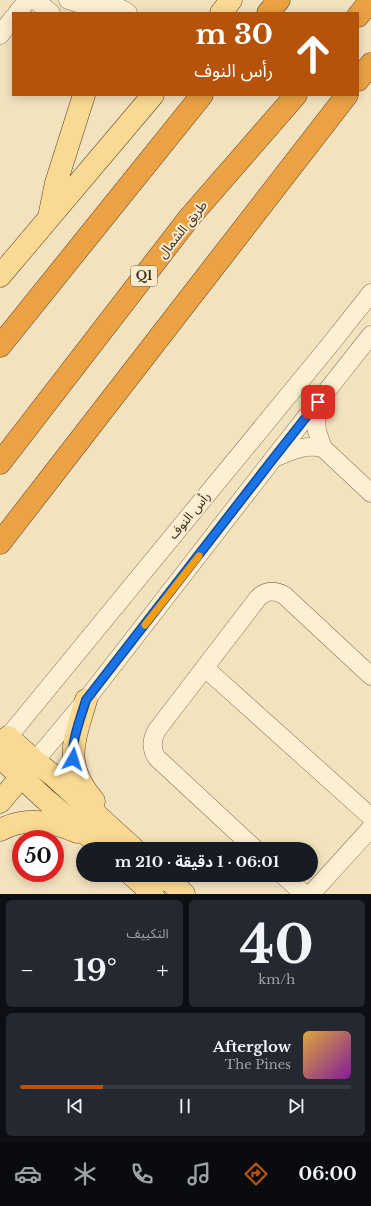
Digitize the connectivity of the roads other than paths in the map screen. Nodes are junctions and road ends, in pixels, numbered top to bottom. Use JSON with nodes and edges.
{"nodes":[{"id":1,"x":28,"y":0,"type":"edge"},
{"id":2,"x":35,"y":0,"type":"edge"},
{"id":3,"x":68,"y":0,"type":"edge"},
{"id":4,"x":279,"y":0,"type":"edge"},
{"id":5,"x":371,"y":0,"type":"edge"},
{"id":6,"x":94,"y":10,"type":"edge"},
{"id":7,"x":18,"y":12,"type":"edge"},
{"id":8,"x":50,"y":12,"type":"edge"},
{"id":9,"x":127,"y":12,"type":"edge"},
{"id":10,"x":269,"y":12,"type":"edge"},
{"id":11,"x":359,"y":15,"type":"edge"},
{"id":12,"x":12,"y":19,"type":"edge"},
{"id":13,"x":0,"y":35,"type":"edge"},
{"id":14,"x":371,"y":64,"type":"edge"},
{"id":15,"x":359,"y":79,"type":"edge"},
{"id":16,"x":84,"y":96,"type":"edge"},
{"id":17,"x":152,"y":96,"type":"edge"},
{"id":18,"x":201,"y":96,"type":"edge"},
{"id":19,"x":295,"y":96,"type":"edge"},
{"id":20,"x":346,"y":96,"type":"edge"},
{"id":21,"x":48,"y":220,"type":"junction"},
{"id":22,"x":0,"y":276,"type":"edge"},
{"id":23,"x":371,"y":293,"type":"edge"},
{"id":24,"x":371,"y":335,"type":"edge"},
{"id":25,"x":0,"y":346,"type":"edge"},
{"id":26,"x":318,"y":402,"type":"junction"},
{"id":27,"x":323,"y":448,"type":"junction"},
{"id":28,"x":273,"y":459,"type":"junction"},
{"id":29,"x":0,"y":463,"type":"edge"},
{"id":30,"x":371,"y":493,"type":"edge"},
{"id":31,"x":0,"y":543,"type":"edge"},
{"id":32,"x":205,"y":668,"type":"junction"},
{"id":33,"x":371,"y":676,"type":"edge"},
{"id":34,"x":86,"y":700,"type":"junction"},
{"id":35,"x":4,"y":741,"type":"edge"},
{"id":36,"x":0,"y":757,"type":"edge"},
{"id":37,"x":28,"y":769,"type":"junction"},
{"id":38,"x":0,"y":802,"type":"edge"},
{"id":39,"x":371,"y":817,"type":"edge"},
{"id":40,"x":371,"y":828,"type":"edge"},
{"id":41,"x":0,"y":830,"type":"edge"},
{"id":42,"x":105,"y":841,"type":"edge"},
{"id":43,"x":247,"y":842,"type":"edge"},
{"id":44,"x":140,"y":882,"type":"edge"},
{"id":45,"x":171,"y":882,"type":"edge"},
{"id":46,"x":153,"y":894,"type":"edge"},
{"id":47,"x":184,"y":894,"type":"edge"},
{"id":48,"x":311,"y":894,"type":"edge"}],
"edges":[{"from":1,"to":7,"type":"street"},
{"from":2,"to":8,"type":"street"},
{"from":3,"to":6,"type":"street"},
{"from":4,"to":10,"type":"highway"},
{"from":5,"to":11,"type":"highway"},
{"from":6,"to":9,"type":"street"},
{"from":12,"to":13,"type":"street"},
{"from":14,"to":15,"type":"highway"},
{"from":16,"to":21,"type":"main road"},
{"from":17,"to":21,"type":"main road"},
{"from":18,"to":25,"type":"highway"},
{"from":19,"to":29,"type":"highway","name":"طريق الشمال","number":"Q1"},
{"from":20,"to":31,"type":"highway"},
{"from":21,"to":22,"type":"main road"},
{"from":23,"to":35,"type":"street","name":"رأس النوف"},
{"from":24,"to":26,"type":"street"},
{"from":26,"to":27,"type":"street"},
{"from":26,"to":28,"type":"street"},
{"from":27,"to":28,"type":"street"},
{"from":27,"to":30,"type":"street"},
{"from":28,"to":34,"type":"street"},
{"from":32,"to":33,"type":"street"},
{"from":32,"to":39,"type":"street"},
{"from":32,"to":43,"type":"street"},
{"from":34,"to":37,"type":"street"},
{"from":34,"to":42,"type":"main road"},
{"from":35,"to":37,"type":"main road"},
{"from":36,"to":37,"type":"main road"},
{"from":37,"to":38,"type":"main road"},
{"from":37,"to":42,"type":"main road"},
{"from":40,"to":48,"type":"street"},
{"from":41,"to":42,"type":"main road"},
{"from":44,"to":46,"type":"main road"},
{"from":45,"to":47,"type":"main road"}]}
